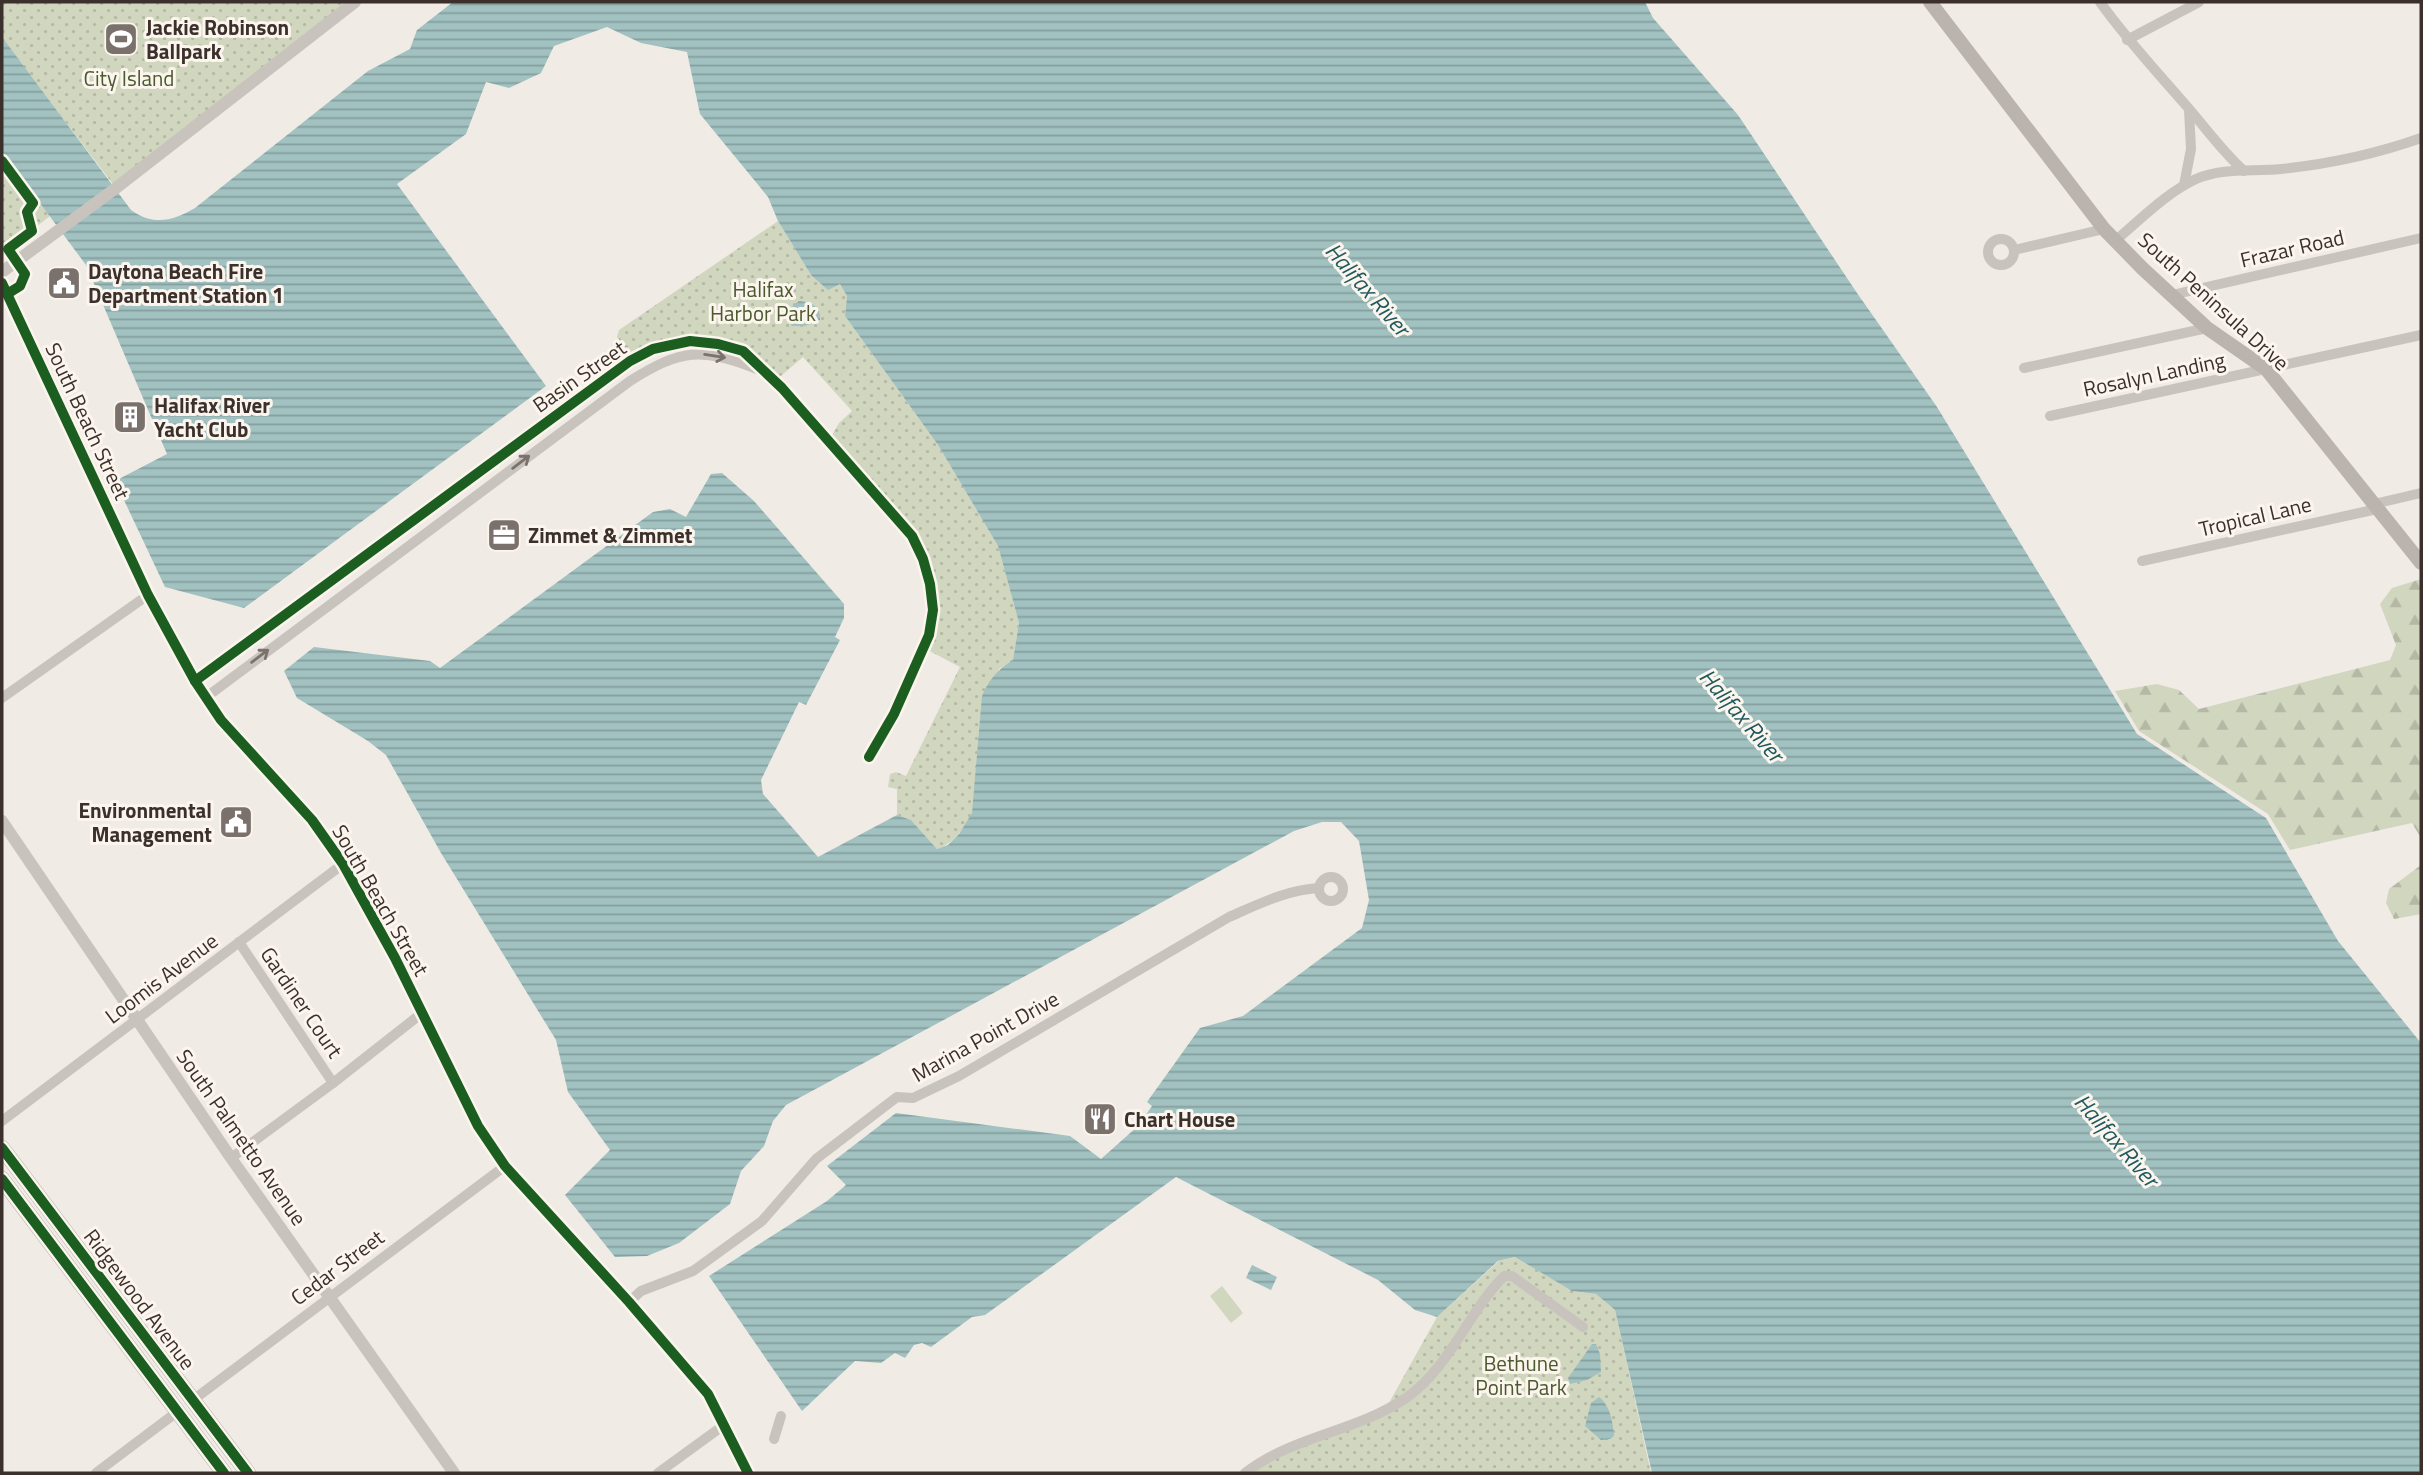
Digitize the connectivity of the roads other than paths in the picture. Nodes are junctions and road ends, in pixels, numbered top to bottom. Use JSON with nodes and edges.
{"nodes":[{"id":1,"x":355,"y":2,"type":"edge"},
{"id":2,"x":1930,"y":2,"type":"edge"},
{"id":3,"x":2100,"y":2,"type":"edge"},
{"id":4,"x":2199,"y":2,"type":"edge"},
{"id":5,"x":2127,"y":40,"type":"junction"},
{"id":6,"x":2189,"y":109,"type":"junction"},
{"id":7,"x":2421,"y":138,"type":"edge"},
{"id":8,"x":2244,"y":171,"type":"junction"},
{"id":9,"x":2184,"y":185,"type":"junction"},
{"id":10,"x":2105,"y":229,"type":"junction"},
{"id":11,"x":2421,"y":238,"type":"edge"},
{"id":12,"x":2116,"y":240,"type":"junction"},
{"id":13,"x":2014,"y":250,"type":"dead end"},
{"id":14,"x":2,"y":272,"type":"edge"},
{"id":15,"x":2,"y":283,"type":"edge"},
{"id":16,"x":2172,"y":295,"type":"junction"},
{"id":17,"x":2207,"y":328,"type":"junction"},
{"id":18,"x":2421,"y":335,"type":"edge"},
{"id":19,"x":630,"y":361,"type":"junction"},
{"id":20,"x":2024,"y":368,"type":"dead end"},
{"id":21,"x":2266,"y":369,"type":"junction"},
{"id":22,"x":764,"y":372,"type":"junction"},
{"id":23,"x":639,"y":375,"type":"junction"},
{"id":24,"x":556,"y":415,"type":"junction"},
{"id":25,"x":2050,"y":416,"type":"dead end"},
{"id":26,"x":567,"y":427,"type":"junction"},
{"id":27,"x":482,"y":470,"type":"junction"},
{"id":28,"x":492,"y":483,"type":"junction"},
{"id":29,"x":2421,"y":493,"type":"edge"},
{"id":30,"x":434,"y":505,"type":"junction"},
{"id":31,"x":2376,"y":506,"type":"junction"},
{"id":32,"x":444,"y":519,"type":"junction"},
{"id":33,"x":2141,"y":561,"type":"dead end"},
{"id":34,"x":2421,"y":563,"type":"edge"},
{"id":35,"x":330,"y":583,"type":"junction"},
{"id":36,"x":148,"y":595,"type":"junction"},
{"id":37,"x":341,"y":596,"type":"junction"},
{"id":38,"x":195,"y":681,"type":"junction"},
{"id":39,"x":2,"y":698,"type":"edge"},
{"id":40,"x":205,"y":698,"type":"junction"},
{"id":41,"x":869,"y":757,"type":"dead end"},
{"id":42,"x":2,"y":821,"type":"edge"},
{"id":43,"x":343,"y":864,"type":"junction"},
{"id":44,"x":1319,"y":888,"type":"dead end"},
{"id":45,"x":239,"y":942,"type":"junction"},
{"id":46,"x":422,"y":1013,"type":"junction"},
{"id":47,"x":137,"y":1020,"type":"junction"},
{"id":48,"x":333,"y":1083,"type":"junction"},
{"id":49,"x":2,"y":1121,"type":"edge"},
{"id":50,"x":4,"y":1153,"type":"edge"},
{"id":51,"x":231,"y":1157,"type":"junction"},
{"id":52,"x":505,"y":1166,"type":"junction"},
{"id":53,"x":2,"y":1179,"type":"edge"},
{"id":54,"x":329,"y":1297,"type":"junction"},
{"id":55,"x":629,"y":1302,"type":"junction"},
{"id":56,"x":1583,"y":1327,"type":"dead end"},
{"id":57,"x":152,"y":1378,"type":"junction"},
{"id":58,"x":193,"y":1400,"type":"junction"},
{"id":59,"x":177,"y":1412,"type":"junction"},
{"id":60,"x":781,"y":1416,"type":"dead end"},
{"id":61,"x":210,"y":1423,"type":"junction"},
{"id":62,"x":724,"y":1424,"type":"junction"},
{"id":63,"x":774,"y":1439,"type":"dead end"},
{"id":64,"x":96,"y":1473,"type":"edge"},
{"id":65,"x":224,"y":1473,"type":"edge"},
{"id":66,"x":248,"y":1473,"type":"edge"},
{"id":67,"x":454,"y":1473,"type":"edge"},
{"id":68,"x":658,"y":1473,"type":"edge"},
{"id":69,"x":748,"y":1473,"type":"edge"},
{"id":70,"x":1245,"y":1473,"type":"edge"}],
"edges":[{"from":1,"to":14,"type":"street"},
{"from":2,"to":10,"type":"main road","name":"South Peninsula Drive"},
{"from":3,"to":5,"type":"street"},
{"from":4,"to":5,"type":"street"},
{"from":5,"to":6,"type":"street"},
{"from":6,"to":8,"type":"street"},
{"from":6,"to":9,"type":"street"},
{"from":7,"to":8,"type":"street"},
{"from":8,"to":9,"type":"street"},
{"from":9,"to":12,"type":"street"},
{"from":10,"to":12,"type":"main road","name":"South Peninsula Drive"},
{"from":10,"to":13,"type":"street"},
{"from":11,"to":16,"type":"street","name":"Frazar Road"},
{"from":12,"to":16,"type":"main road","name":"South Peninsula Drive"},
{"from":15,"to":36,"type":"street","name":"South Beach Street"},
{"from":16,"to":17,"type":"main road","name":"South Peninsula Drive"},
{"from":17,"to":20,"type":"street"},
{"from":17,"to":21,"type":"main road","name":"South Peninsula Drive"},
{"from":18,"to":21,"type":"street","name":"Rosalyn Landing"},
{"from":19,"to":22,"type":"street","name":"Basin Street"},
{"from":19,"to":23,"type":"street"},
{"from":19,"to":24,"type":"street","name":"Basin Street"},
{"from":21,"to":25,"type":"street","name":"Rosalyn Landing"},
{"from":21,"to":31,"type":"main road","name":"South Peninsula Drive"},
{"from":23,"to":22,"type":"street","name":"Basin Street","one_way":true},
{"from":22,"to":41,"type":"street","name":"Basin Street"},
{"from":23,"to":26,"type":"street","name":"Basin Street"},
{"from":24,"to":26,"type":"street"},
{"from":24,"to":27,"type":"street","name":"Basin Street"},
{"from":28,"to":26,"type":"street","name":"Basin Street","one_way":true},
{"from":27,"to":28,"type":"street"},
{"from":27,"to":30,"type":"street","name":"Basin Street"},
{"from":28,"to":32,"type":"street","name":"Basin Street"},
{"from":29,"to":31,"type":"street","name":"Tropical Lane"},
{"from":30,"to":32,"type":"street"},
{"from":30,"to":35,"type":"street","name":"Basin Street"},
{"from":31,"to":33,"type":"street","name":"Tropical Lane"},
{"from":31,"to":34,"type":"main road","name":"South Peninsula Drive"},
{"from":32,"to":37,"type":"street","name":"Basin Street"},
{"from":35,"to":37,"type":"street"},
{"from":35,"to":38,"type":"street","name":"Basin Street"},
{"from":36,"to":38,"type":"street","name":"South Beach Street"},
{"from":36,"to":39,"type":"street"},
{"from":40,"to":37,"type":"street","name":"Basin Street","one_way":true},
{"from":38,"to":40,"type":"street","name":"South Beach Street"},
{"from":40,"to":43,"type":"street","name":"South Beach Street"},
{"from":42,"to":47,"type":"street","name":"South Palmetto Avenue"},
{"from":43,"to":45,"type":"street","name":"Loomis Avenue"},
{"from":43,"to":46,"type":"street","name":"South Beach Street"},
{"from":44,"to":55,"type":"street","name":"Marina Point Drive"},
{"from":45,"to":47,"type":"street","name":"Loomis Avenue"},
{"from":45,"to":48,"type":"street","name":"Gardiner Court"},
{"from":46,"to":48,"type":"street","name":"Gardiner Court"},
{"from":46,"to":52,"type":"street","name":"South Beach Street"},
{"from":47,"to":49,"type":"street","name":"Loomis Avenue"},
{"from":47,"to":51,"type":"street","name":"South Palmetto Avenue"},
{"from":48,"to":51,"type":"street","name":"Gardiner Court"},
{"from":50,"to":58,"type":"main road","name":"Ridgewood Avenue"},
{"from":51,"to":54,"type":"street","name":"South Palmetto Avenue"},
{"from":52,"to":54,"type":"street","name":"Cedar Street"},
{"from":52,"to":55,"type":"street","name":"South Beach Street"},
{"from":53,"to":57,"type":"main road","name":"Ridgewood Avenue"},
{"from":54,"to":58,"type":"street","name":"Cedar Street"},
{"from":54,"to":67,"type":"street","name":"South Palmetto Avenue"},
{"from":55,"to":62,"type":"street","name":"South Beach Street"},
{"from":56,"to":70,"type":"street"},
{"from":57,"to":58,"type":"main road"},
{"from":57,"to":59,"type":"main road","name":"Ridgewood Avenue"},
{"from":58,"to":61,"type":"main road","name":"Ridgewood Avenue"},
{"from":59,"to":61,"type":"main road"},
{"from":59,"to":64,"type":"street"},
{"from":59,"to":65,"type":"main road","name":"Ridgewood Avenue"},
{"from":60,"to":63,"type":"street"},
{"from":61,"to":66,"type":"main road","name":"Ridgewood Avenue"},
{"from":62,"to":68,"type":"street"},
{"from":62,"to":69,"type":"street","name":"South Beach Street"}]}
